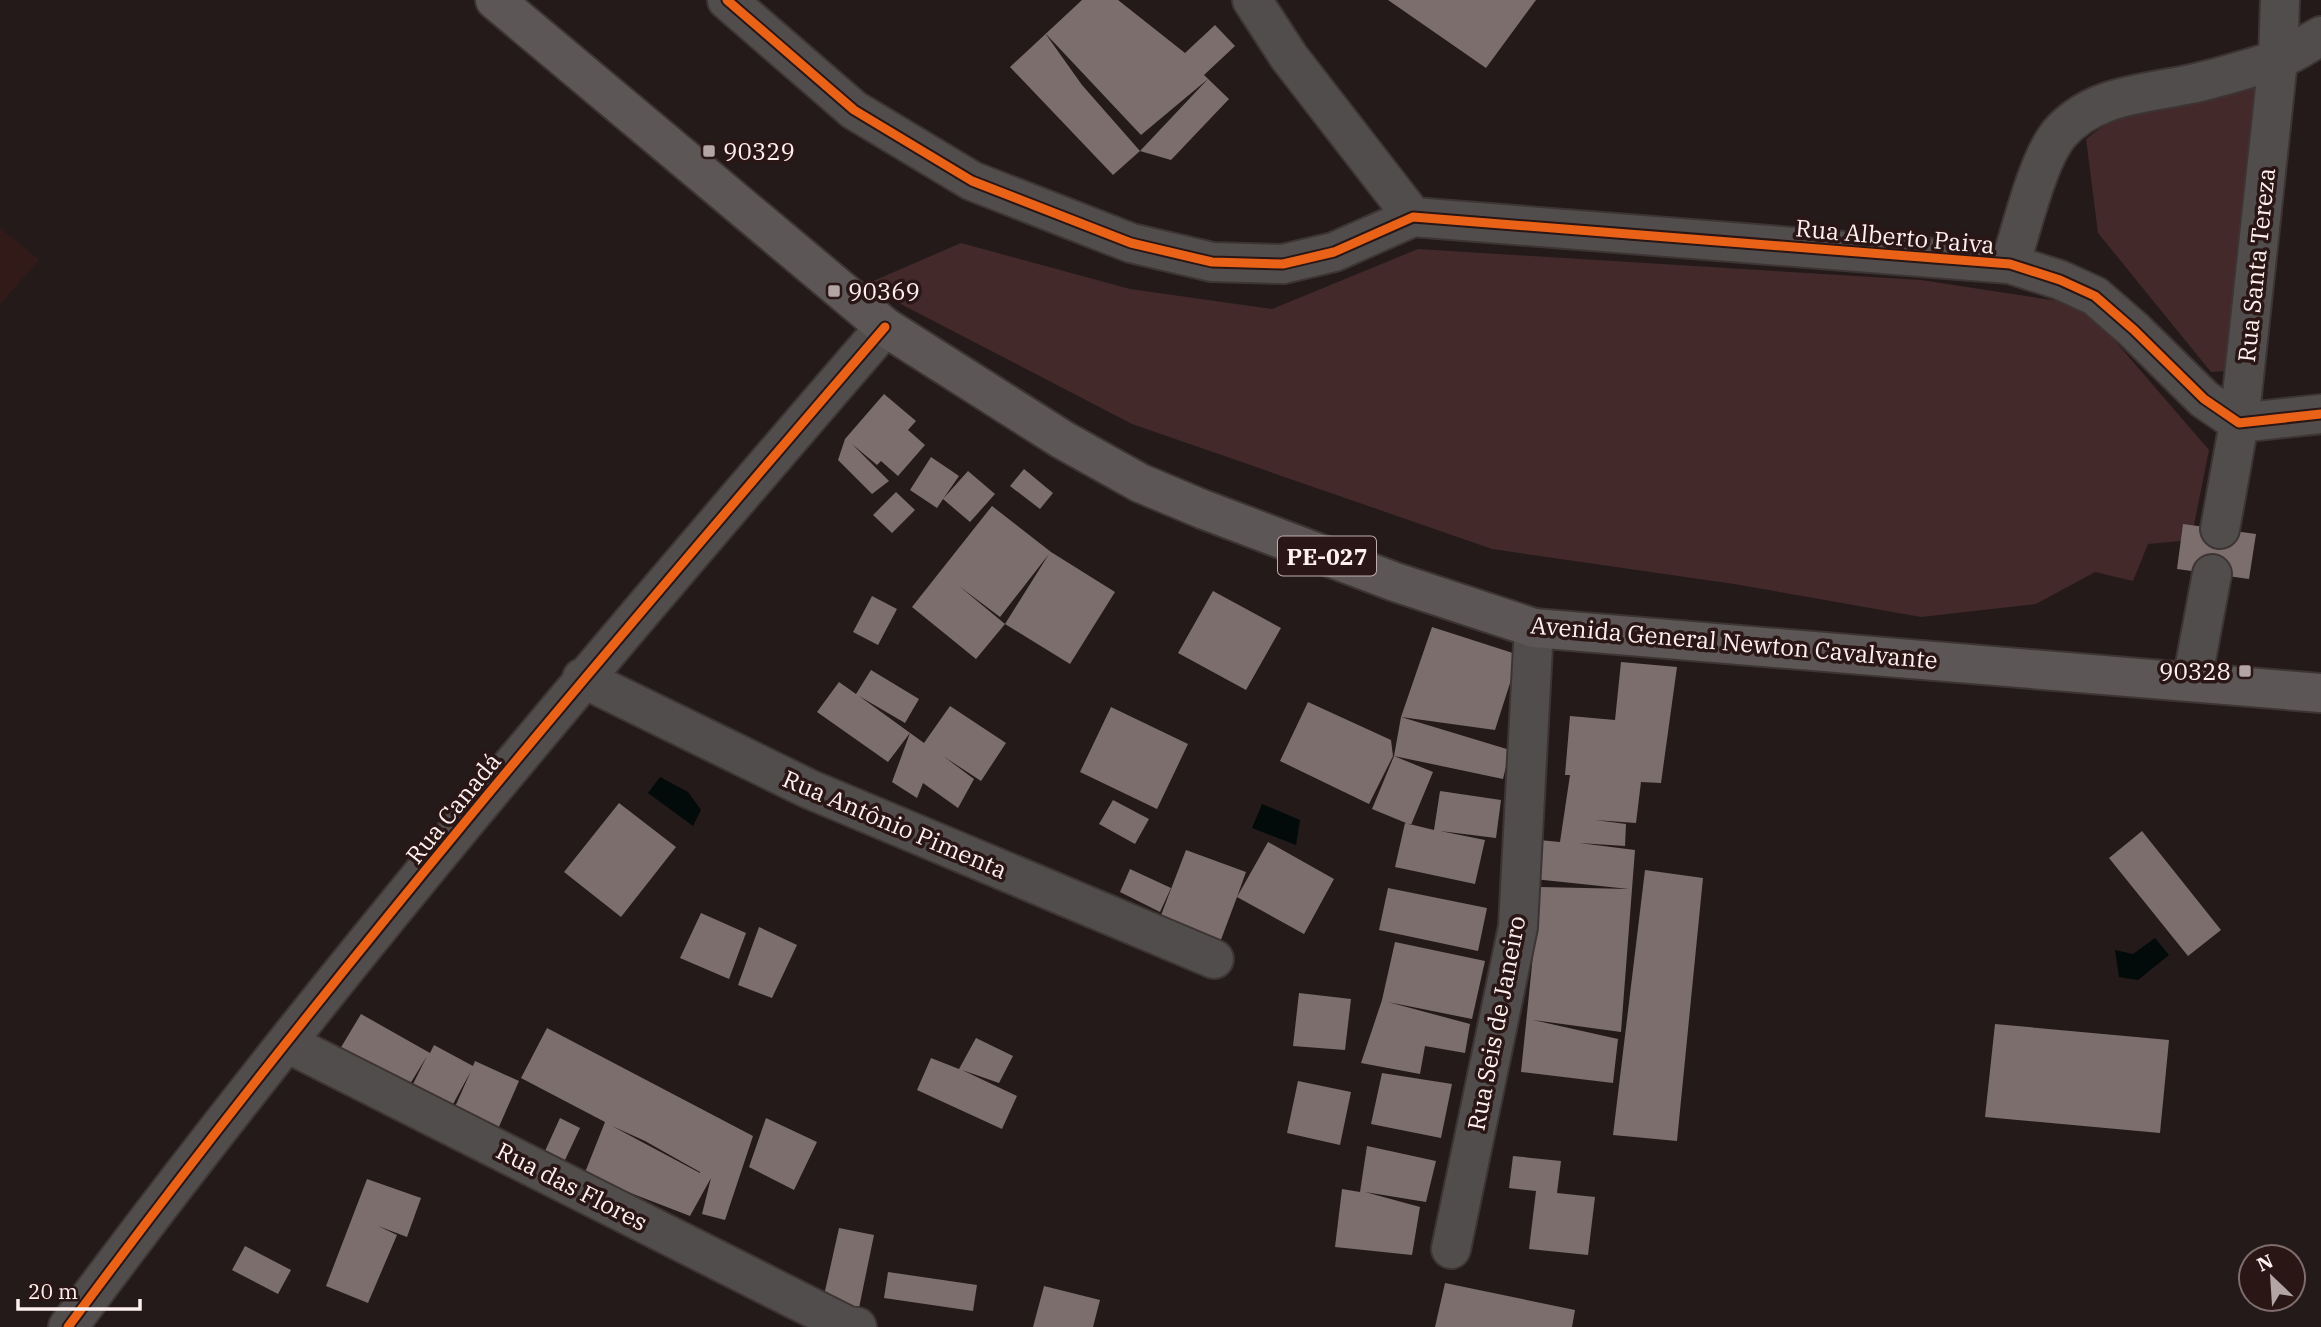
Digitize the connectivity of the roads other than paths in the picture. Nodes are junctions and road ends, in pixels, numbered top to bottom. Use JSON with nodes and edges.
{"nodes":[{"id":1,"x":495,"y":0,"type":"edge"},
{"id":2,"x":727,"y":0,"type":"edge"},
{"id":3,"x":1252,"y":0,"type":"edge"},
{"id":4,"x":2280,"y":0,"type":"edge"},
{"id":5,"x":2321,"y":36,"type":"edge"},
{"id":6,"x":2278,"y":60,"type":"junction"},
{"id":7,"x":1413,"y":217,"type":"junction"},
{"id":8,"x":2010,"y":264,"type":"junction"},
{"id":9,"x":885,"y":327,"type":"junction"},
{"id":10,"x":2321,"y":414,"type":"edge"},
{"id":11,"x":2239,"y":423,"type":"junction"},
{"id":12,"x":2220,"y":530,"type":"dead end"},
{"id":13,"x":2212,"y":574,"type":"dead end"},
{"id":14,"x":1534,"y":628,"type":"junction"},
{"id":15,"x":582,"y":678,"type":"junction"},
{"id":16,"x":2192,"y":681,"type":"junction"},
{"id":17,"x":2321,"y":693,"type":"edge"},
{"id":18,"x":1214,"y":959,"type":"dead end"},
{"id":19,"x":287,"y":1043,"type":"junction"},
{"id":20,"x":1451,"y":1249,"type":"dead end"},
{"id":21,"x":68,"y":1327,"type":"edge"},
{"id":22,"x":857,"y":1327,"type":"edge"}],
"edges":[{"from":1,"to":9,"type":"main road","name":"Avenida General Newton Cavalvante","number":"PE-027"},
{"from":2,"to":7,"type":"street"},
{"from":3,"to":7,"type":"street"},
{"from":4,"to":6,"type":"street","name":"Rua Santa Tereza"},
{"from":5,"to":6,"type":"street"},
{"from":6,"to":8,"type":"street"},
{"from":6,"to":11,"type":"street","name":"Rua Santa Tereza"},
{"from":7,"to":8,"type":"street","name":"Rua Alberto Paiva"},
{"from":8,"to":11,"type":"street","name":"Rua Alberto Paiva"},
{"from":9,"to":14,"type":"main road","name":"Avenida General Newton Cavalvante","number":"PE-027"},
{"from":9,"to":15,"type":"street","name":"Rua Canadá"},
{"from":10,"to":11,"type":"street"},
{"from":11,"to":12,"type":"street","name":"Rua Santa Tereza"},
{"from":13,"to":16,"type":"street"},
{"from":14,"to":16,"type":"main road","name":"Avenida General Newton Cavalvante","number":"PE-027"},
{"from":14,"to":20,"type":"street","name":"Rua Seis de Janeiro"},
{"from":15,"to":18,"type":"street","name":"Rua Antônio Pimenta"},
{"from":15,"to":19,"type":"street","name":"Rua Canadá"},
{"from":16,"to":17,"type":"main road","name":"Avenida General Newton Cavalvante","number":"PE-027"},
{"from":19,"to":21,"type":"street","name":"Rua Canadá"},
{"from":19,"to":22,"type":"street","name":"Rua das Flores"}]}
